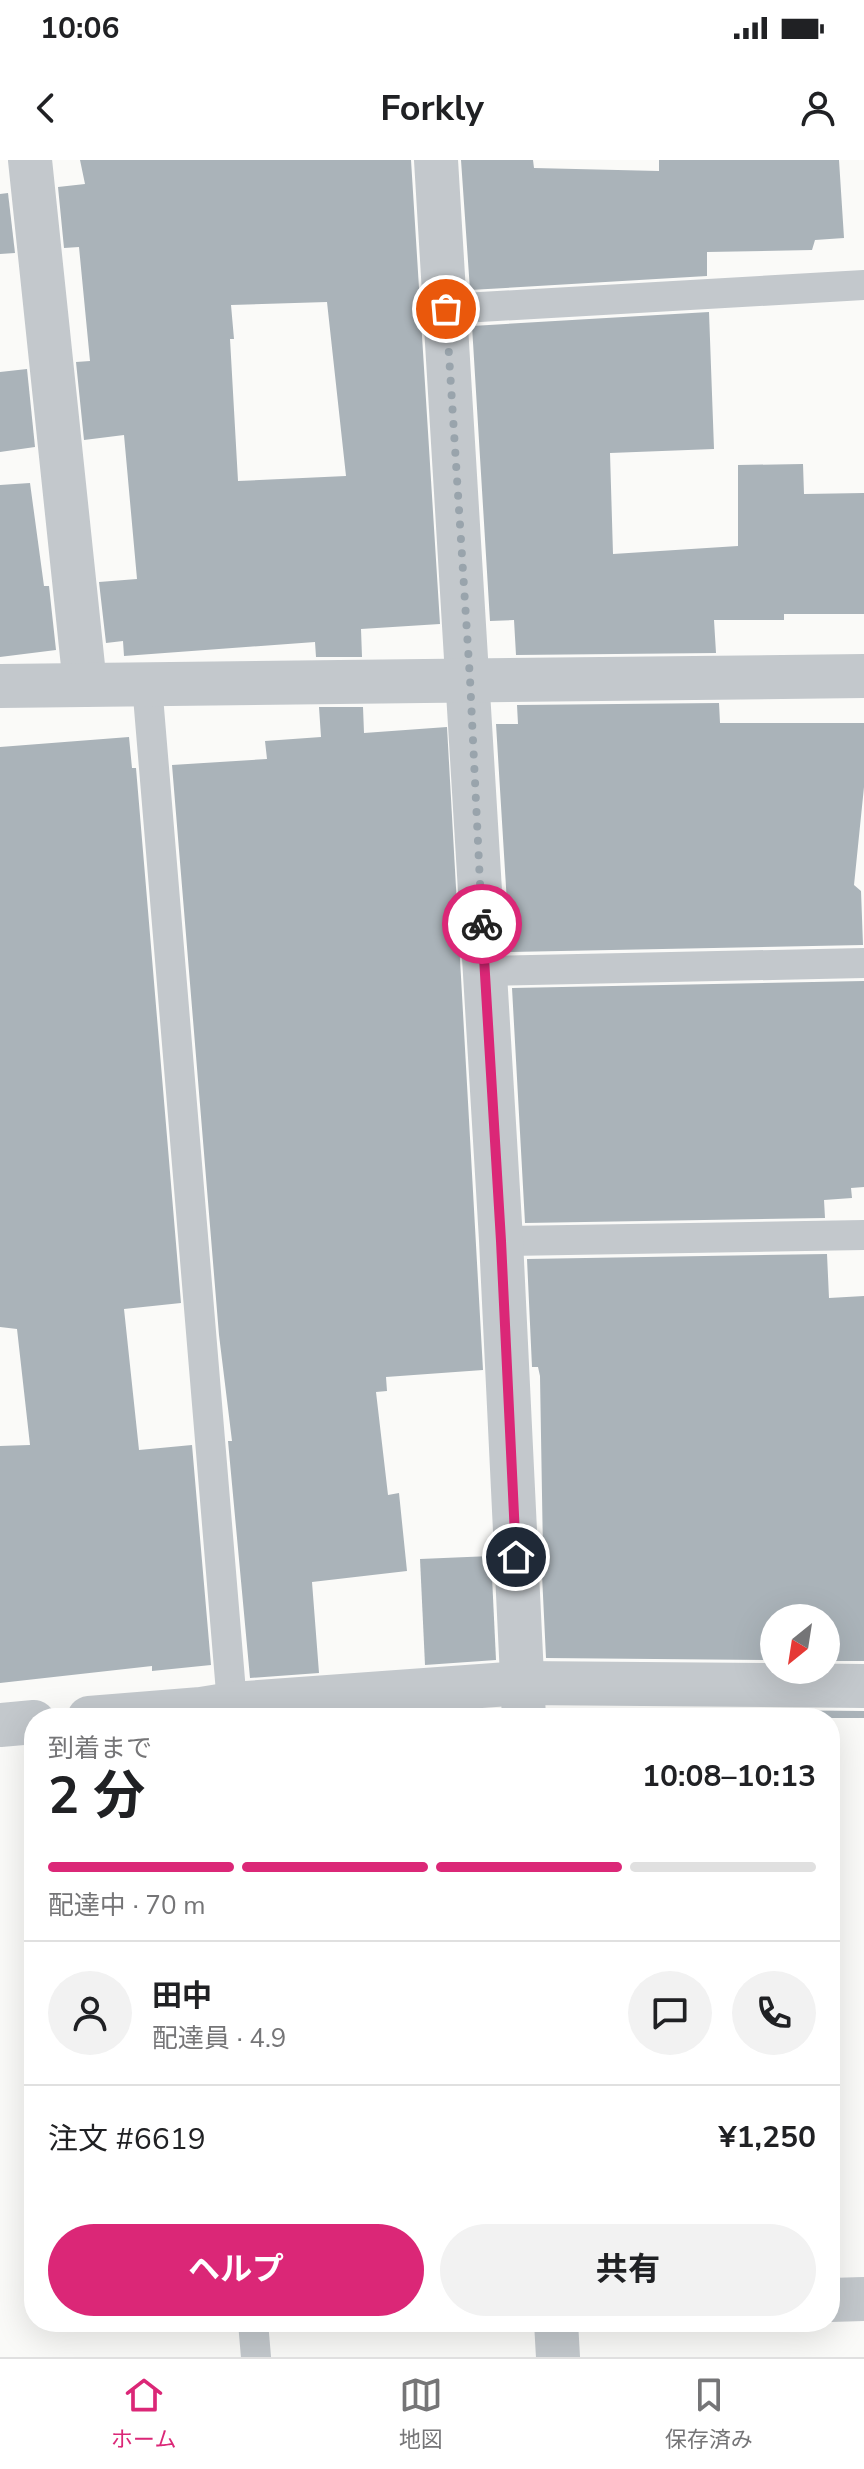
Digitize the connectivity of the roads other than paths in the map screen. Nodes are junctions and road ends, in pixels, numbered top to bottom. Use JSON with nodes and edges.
{"nodes":[{"id":1,"x":30,"y":160,"type":"edge"},
{"id":2,"x":436,"y":160,"type":"edge"},
{"id":3,"x":864,"y":285,"type":"edge"},
{"id":4,"x":446,"y":309,"type":"junction"},
{"id":5,"x":864,"y":676,"type":"edge"},
{"id":6,"x":470,"y":679,"type":"junction"},
{"id":7,"x":147,"y":684,"type":"junction"},
{"id":8,"x":85,"y":685,"type":"junction"},
{"id":9,"x":0,"y":686,"type":"edge"},
{"id":10,"x":864,"y":963,"type":"edge"},
{"id":11,"x":484,"y":971,"type":"junction"},
{"id":12,"x":864,"y":1235,"type":"edge"},
{"id":13,"x":501,"y":1241,"type":"junction"},
{"id":14,"x":864,"y":1686,"type":"edge"},
{"id":15,"x":523,"y":1700,"type":"edge"},
{"id":16,"x":211,"y":1708,"type":"edge"},
{"id":17,"x":273,"y":1708,"type":"edge"},
{"id":18,"x":24,"y":1723,"type":"edge"},
{"id":19,"x":0,"y":1725,"type":"edge"},
{"id":20,"x":864,"y":2299,"type":"edge"},
{"id":21,"x":840,"y":2300,"type":"edge"},
{"id":22,"x":254,"y":2332,"type":"edge"},
{"id":23,"x":557,"y":2332,"type":"edge"},
{"id":24,"x":256,"y":2357,"type":"edge"},
{"id":25,"x":558,"y":2357,"type":"edge"}],
"edges":[{"from":1,"to":8,"type":"street"},
{"from":2,"to":4,"type":"street"},
{"from":3,"to":4,"type":"lane"},
{"from":4,"to":6,"type":"street"},
{"from":5,"to":6,"type":"street"},
{"from":6,"to":7,"type":"street"},
{"from":6,"to":11,"type":"street"},
{"from":7,"to":8,"type":"street"},
{"from":7,"to":16,"type":"lane"},
{"from":8,"to":9,"type":"street"},
{"from":10,"to":11,"type":"lane"},
{"from":11,"to":13,"type":"street"},
{"from":12,"to":13,"type":"lane"},
{"from":13,"to":15,"type":"street"},
{"from":14,"to":15,"type":"street"},
{"from":15,"to":17,"type":"street"},
{"from":18,"to":19,"type":"street"},
{"from":20,"to":21,"type":"street"},
{"from":22,"to":24,"type":"lane"},
{"from":23,"to":25,"type":"street"}]}
